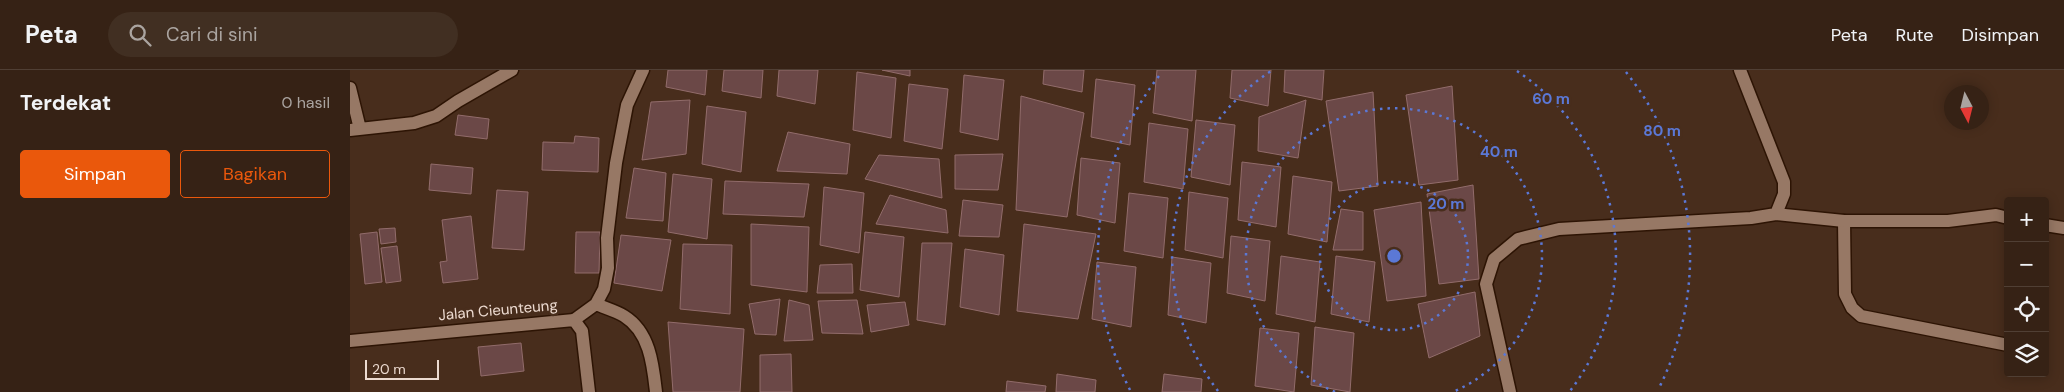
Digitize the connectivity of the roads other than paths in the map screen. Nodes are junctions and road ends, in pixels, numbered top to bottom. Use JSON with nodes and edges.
{"nodes":[{"id":1,"x":512,"y":70,"type":"edge"},
{"id":2,"x":643,"y":70,"type":"edge"},
{"id":3,"x":1740,"y":70,"type":"edge"},
{"id":4,"x":350,"y":88,"type":"edge"},
{"id":5,"x":355,"y":129,"type":"edge"},
{"id":6,"x":1776,"y":214,"type":"junction"},
{"id":7,"x":2004,"y":217,"type":"edge"},
{"id":8,"x":1844,"y":221,"type":"junction"},
{"id":9,"x":2049,"y":226,"type":"edge"},
{"id":10,"x":2064,"y":228,"type":"edge"},
{"id":11,"x":596,"y":304,"type":"junction"},
{"id":12,"x":574,"y":320,"type":"junction"},
{"id":13,"x":350,"y":341,"type":"edge"},
{"id":14,"x":2004,"y":343,"type":"edge"},
{"id":15,"x":589,"y":392,"type":"edge"},
{"id":16,"x":656,"y":392,"type":"edge"},
{"id":17,"x":1510,"y":392,"type":"edge"}],
"edges":[{"from":1,"to":5,"type":"street"},
{"from":2,"to":11,"type":"street"},
{"from":3,"to":6,"type":"street"},
{"from":4,"to":5,"type":"street"},
{"from":6,"to":8,"type":"street"},
{"from":6,"to":17,"type":"street"},
{"from":7,"to":8,"type":"street"},
{"from":8,"to":14,"type":"street"},
{"from":9,"to":10,"type":"street"},
{"from":11,"to":12,"type":"street"},
{"from":11,"to":16,"type":"street"},
{"from":12,"to":13,"type":"street","name":"Jalan Cieunteung"},
{"from":12,"to":15,"type":"street","name":"Jalan Cieunteung"}]}
